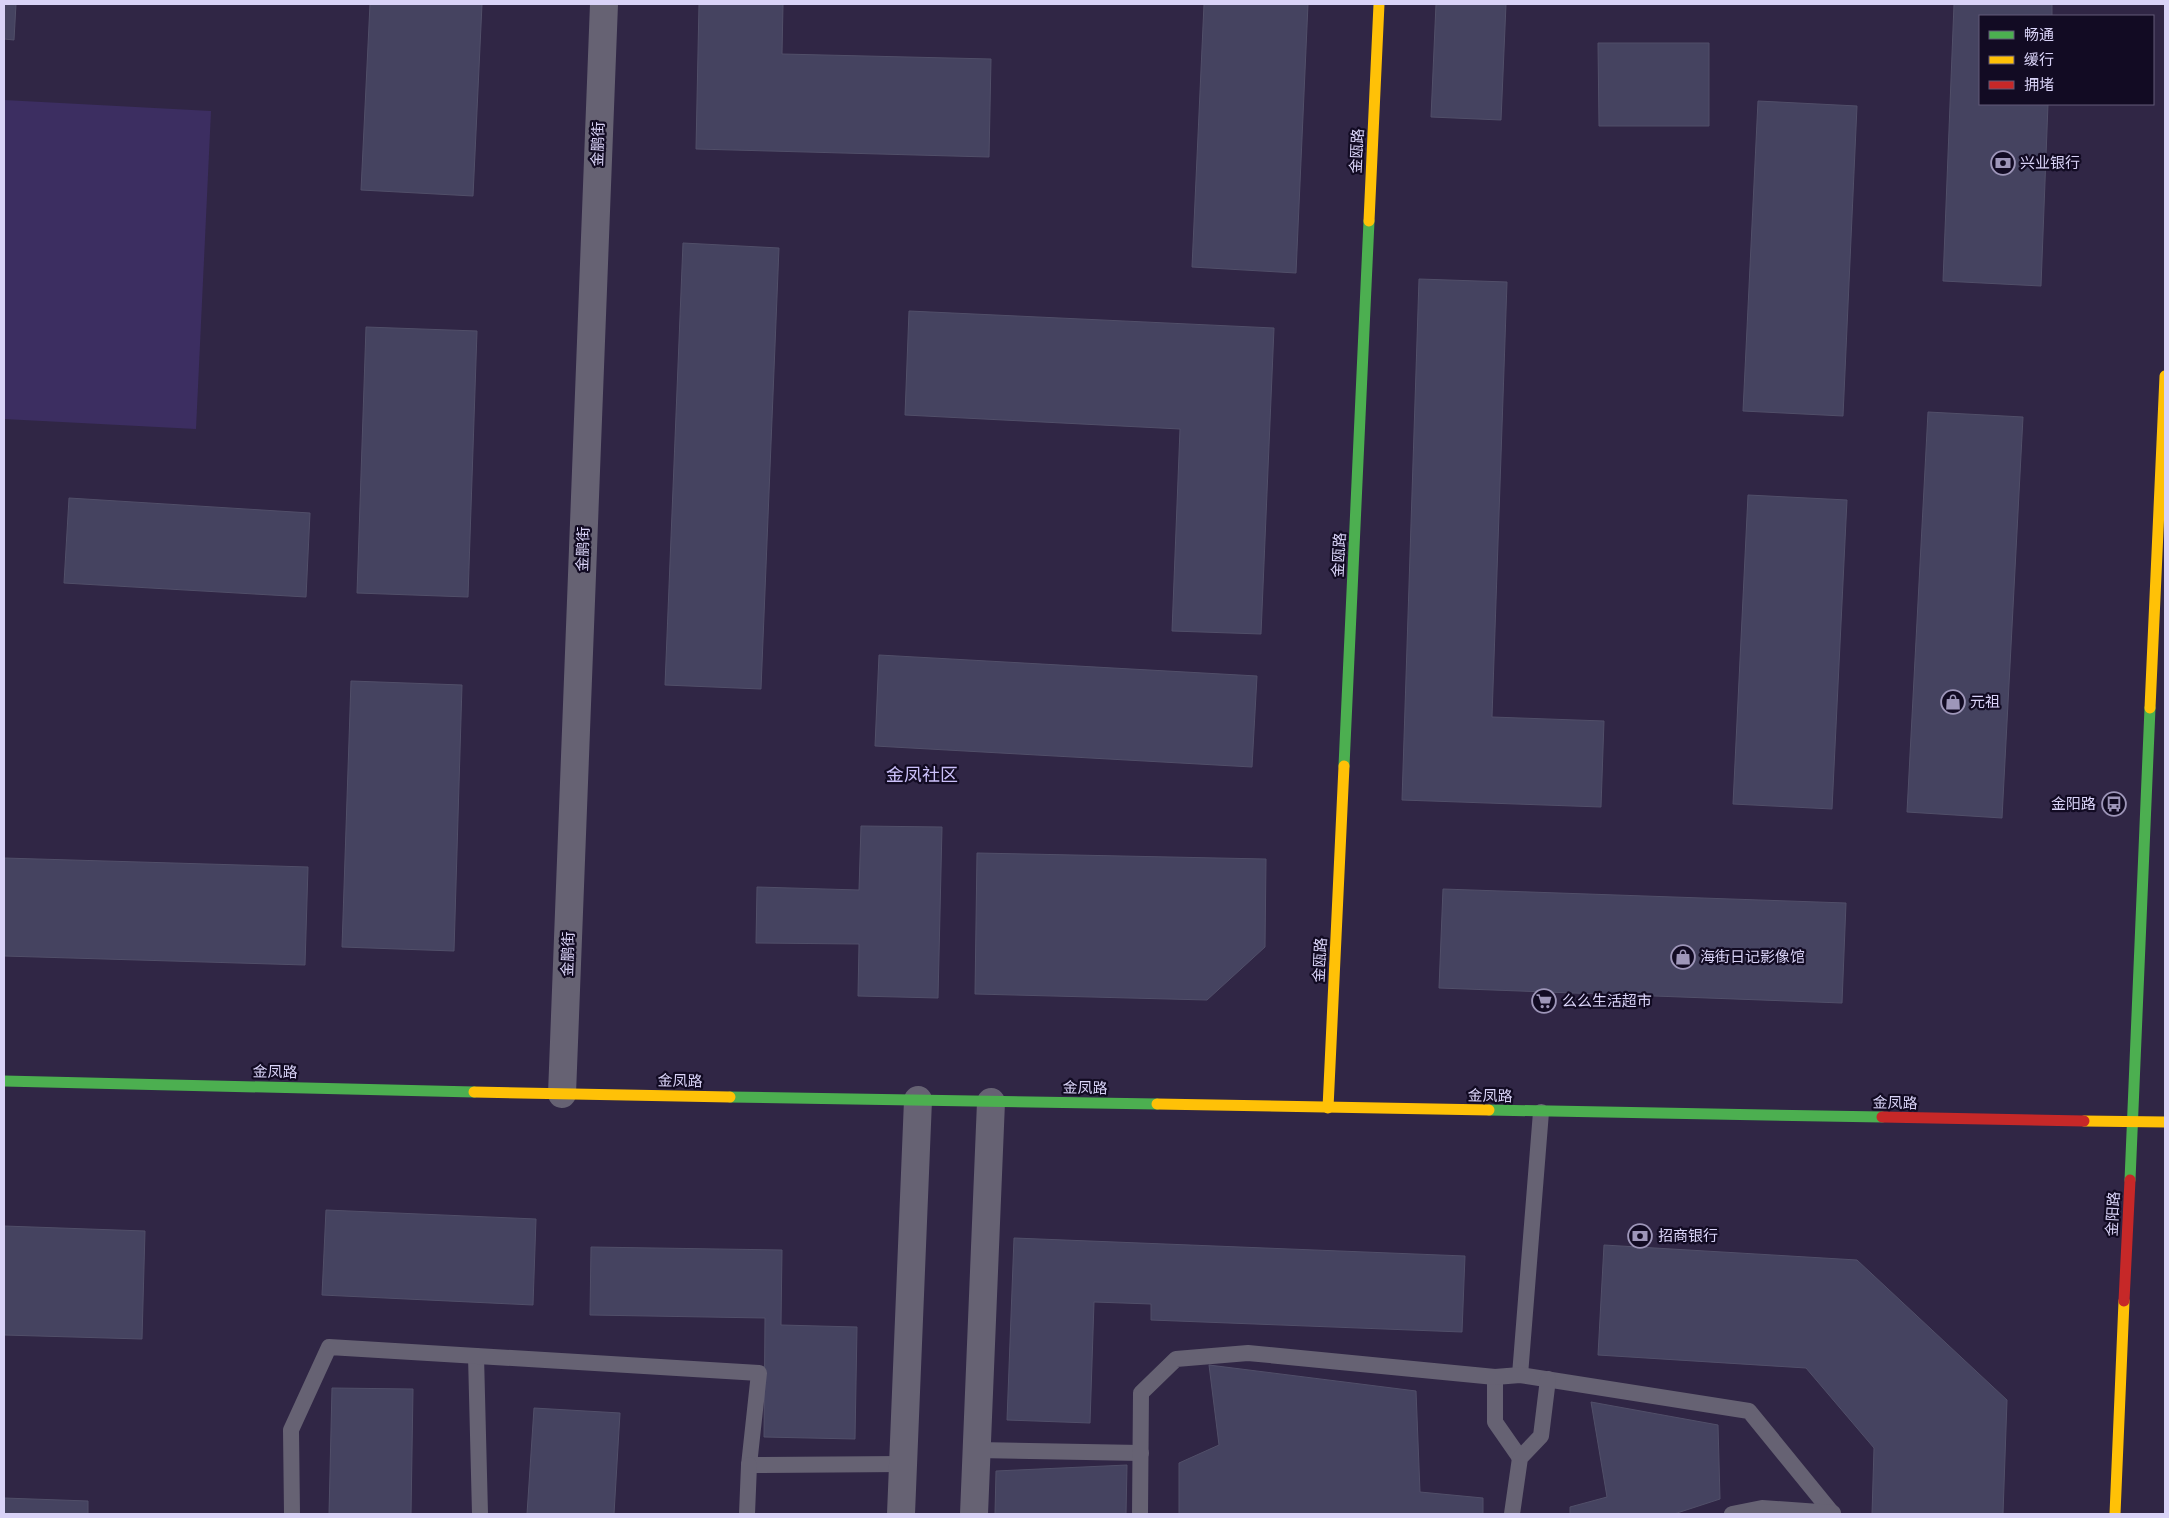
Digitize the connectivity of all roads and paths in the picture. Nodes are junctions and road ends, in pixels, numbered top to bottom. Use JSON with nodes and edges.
{"nodes":[{"id":1,"x":604,"y":4,"type":"edge"},
{"id":2,"x":1379,"y":4,"type":"edge"},
{"id":3,"x":2165,"y":376,"type":"edge"},
{"id":4,"x":4,"y":1081,"type":"edge"},
{"id":5,"x":562,"y":1094,"type":"junction"},
{"id":6,"x":918,"y":1100,"type":"junction"},
{"id":7,"x":991,"y":1102,"type":"junction"},
{"id":8,"x":1328,"y":1108,"type":"junction"},
{"id":9,"x":1541,"y":1112,"type":"junction"},
{"id":10,"x":2133,"y":1121,"type":"junction"},
{"id":11,"x":2165,"y":1122,"type":"edge"},
{"id":12,"x":476,"y":1356,"type":"junction"},
{"id":13,"x":1520,"y":1375,"type":"junction"},
{"id":14,"x":1495,"y":1377,"type":"junction"},
{"id":15,"x":1548,"y":1379,"type":"junction"},
{"id":16,"x":977,"y":1450,"type":"junction"},
{"id":17,"x":1141,"y":1453,"type":"junction"},
{"id":18,"x":1520,"y":1458,"type":"junction"},
{"id":19,"x":903,"y":1464,"type":"junction"},
{"id":20,"x":749,"y":1465,"type":"junction"},
{"id":21,"x":292,"y":1514,"type":"edge"},
{"id":22,"x":480,"y":1514,"type":"edge"},
{"id":23,"x":747,"y":1514,"type":"edge"},
{"id":24,"x":900,"y":1514,"type":"edge"},
{"id":25,"x":974,"y":1514,"type":"edge"},
{"id":26,"x":1140,"y":1514,"type":"edge"},
{"id":27,"x":1512,"y":1514,"type":"edge"},
{"id":28,"x":1732,"y":1514,"type":"edge"},
{"id":29,"x":1833,"y":1514,"type":"edge"},
{"id":30,"x":2115,"y":1514,"type":"edge"}],
"edges":[{"from":1,"to":5,"type":"street","name":"金鹏街"},
{"from":2,"to":8,"type":"street","name":"金瓯路"},
{"from":3,"to":10,"type":"street","name":"金阳路"},
{"from":4,"to":5,"type":"street","name":"金凤路"},
{"from":5,"to":6,"type":"street","name":"金凤路"},
{"from":6,"to":7,"type":"street","name":"金凤路"},
{"from":6,"to":19,"type":"street"},
{"from":7,"to":8,"type":"street","name":"金凤路"},
{"from":7,"to":16,"type":"street"},
{"from":8,"to":9,"type":"street","name":"金凤路"},
{"from":9,"to":10,"type":"street","name":"金凤路"},
{"from":9,"to":13,"type":"lane"},
{"from":10,"to":11,"type":"street","name":"金凤路"},
{"from":10,"to":30,"type":"street","name":"金阳路"},
{"from":12,"to":20,"type":"lane"},
{"from":12,"to":21,"type":"lane"},
{"from":12,"to":22,"type":"lane"},
{"from":13,"to":14,"type":"lane"},
{"from":13,"to":15,"type":"lane"},
{"from":14,"to":17,"type":"lane"},
{"from":14,"to":18,"type":"lane"},
{"from":15,"to":18,"type":"lane"},
{"from":15,"to":29,"type":"lane"},
{"from":16,"to":17,"type":"lane"},
{"from":16,"to":25,"type":"street"},
{"from":17,"to":26,"type":"lane"},
{"from":18,"to":27,"type":"lane"},
{"from":19,"to":20,"type":"lane"},
{"from":19,"to":24,"type":"street"},
{"from":20,"to":23,"type":"lane"},
{"from":28,"to":29,"type":"lane"}]}
